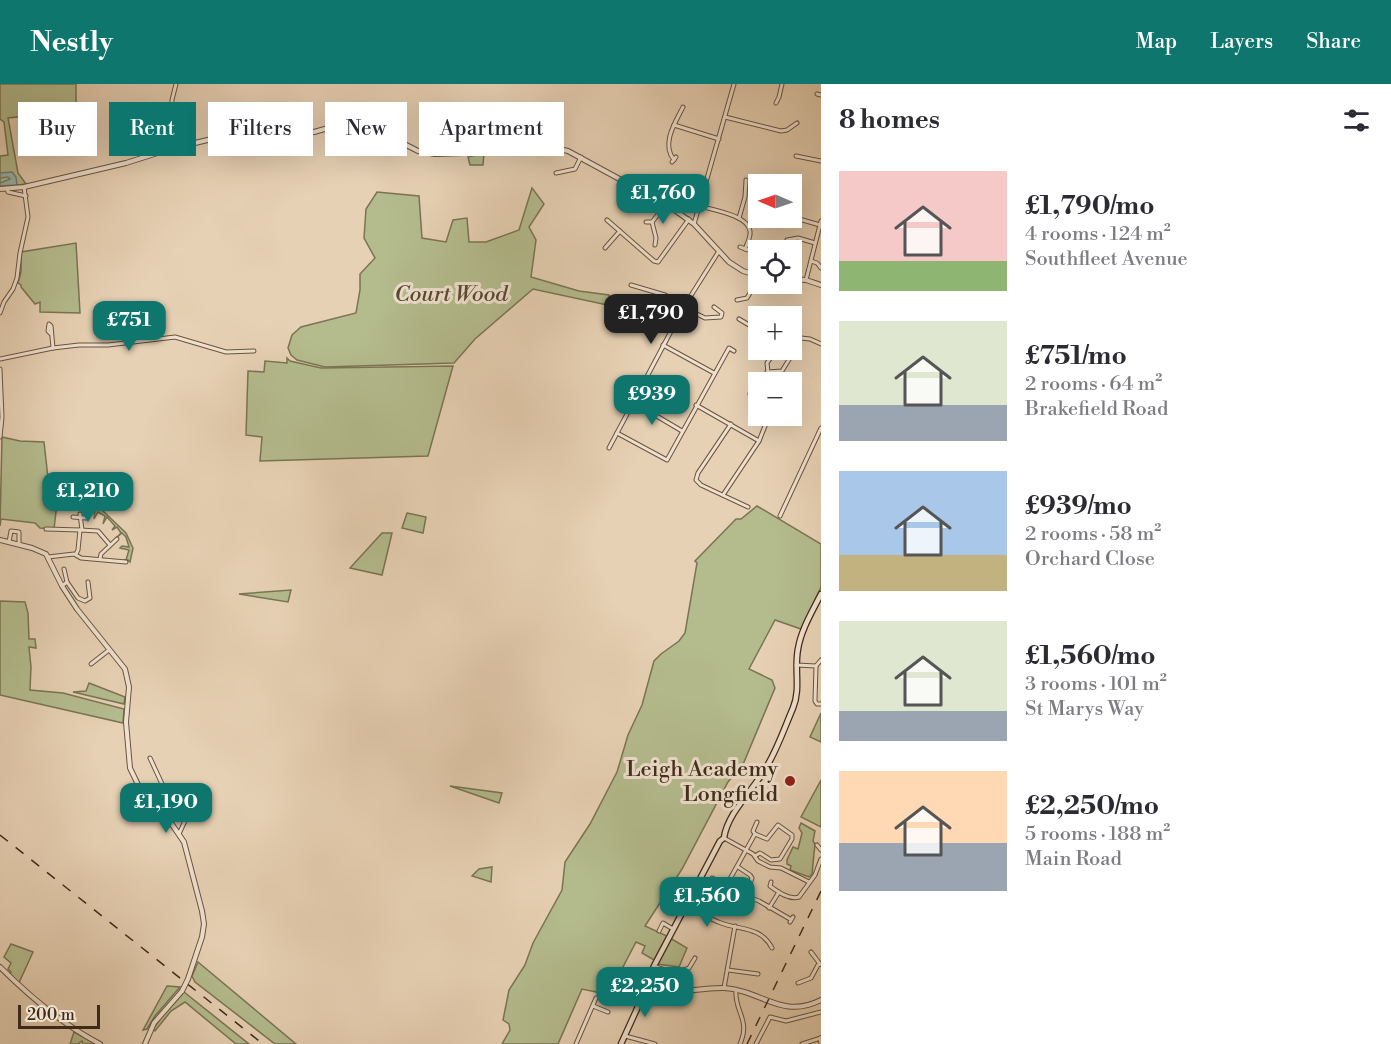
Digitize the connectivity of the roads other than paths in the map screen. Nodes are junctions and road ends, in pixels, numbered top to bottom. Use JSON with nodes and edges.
{"nodes":[{"id":1,"x":176,"y":84,"type":"edge"},
{"id":2,"x":734,"y":84,"type":"edge"},
{"id":3,"x":782,"y":84,"type":"edge"},
{"id":4,"x":172,"y":102,"type":"edge"},
{"id":5,"x":776,"y":103,"type":"dead end"},
{"id":6,"x":683,"y":107,"type":"dead end"},
{"id":7,"x":725,"y":117,"type":"junction"},
{"id":8,"x":797,"y":123,"type":"dead end"},
{"id":9,"x":674,"y":125,"type":"junction"},
{"id":10,"x":719,"y":138,"type":"junction"},
{"id":11,"x":196,"y":143,"type":"edge"},
{"id":12,"x":148,"y":156,"type":"edge"},
{"id":13,"x":796,"y":156,"type":"dead end"},
{"id":14,"x":581,"y":157,"type":"junction"},
{"id":15,"x":674,"y":160,"type":"dead end"},
{"id":16,"x":821,"y":161,"type":"edge"},
{"id":17,"x":556,"y":173,"type":"dead end"},
{"id":18,"x":746,"y":180,"type":"dead end"},
{"id":19,"x":24,"y":187,"type":"junction"},
{"id":20,"x":0,"y":189,"type":"edge"},
{"id":21,"x":7,"y":189,"type":"junction"},
{"id":22,"x":26,"y":196,"type":"junction"},
{"id":23,"x":669,"y":206,"type":"junction"},
{"id":24,"x":700,"y":206,"type":"junction"},
{"id":25,"x":739,"y":218,"type":"junction"},
{"id":26,"x":689,"y":219,"type":"junction"},
{"id":27,"x":802,"y":219,"type":"edge"},
{"id":28,"x":607,"y":220,"type":"dead end"},
{"id":29,"x":646,"y":222,"type":"dead end"},
{"id":30,"x":652,"y":222,"type":"junction"},
{"id":31,"x":820,"y":223,"type":"edge"},
{"id":32,"x":694,"y":224,"type":"junction"},
{"id":33,"x":620,"y":231,"type":"junction"},
{"id":34,"x":787,"y":240,"type":"dead end"},
{"id":35,"x":815,"y":243,"type":"junction"},
{"id":36,"x":655,"y":245,"type":"dead end"},
{"id":37,"x":740,"y":247,"type":"dead end"},
{"id":38,"x":605,"y":248,"type":"dead end"},
{"id":39,"x":719,"y":251,"type":"junction"},
{"id":40,"x":811,"y":261,"type":"junction"},
{"id":41,"x":821,"y":268,"type":"edge"},
{"id":42,"x":748,"y":273,"type":"edge"},
{"id":43,"x":802,"y":280,"type":"edge"},
{"id":44,"x":806,"y":280,"type":"junction"},
{"id":45,"x":631,"y":285,"type":"dead end"},
{"id":46,"x":821,"y":285,"type":"edge"},
{"id":47,"x":749,"y":294,"type":"edge"},
{"id":48,"x":739,"y":298,"type":"dead end"},
{"id":49,"x":684,"y":306,"type":"junction"},
{"id":50,"x":714,"y":307,"type":"dead end"},
{"id":51,"x":0,"y":313,"type":"edge"},
{"id":52,"x":739,"y":319,"type":"dead end"},
{"id":53,"x":748,"y":324,"type":"edge"},
{"id":54,"x":51,"y":334,"type":"dead end"},
{"id":55,"x":802,"y":338,"type":"edge"},
{"id":56,"x":821,"y":344,"type":"edge"},
{"id":57,"x":663,"y":345,"type":"junction"},
{"id":58,"x":53,"y":348,"type":"junction"},
{"id":59,"x":254,"y":351,"type":"dead end"},
{"id":60,"x":734,"y":351,"type":"dead end"},
{"id":61,"x":0,"y":359,"type":"edge"},
{"id":62,"x":769,"y":360,"type":"edge"},
{"id":63,"x":789,"y":360,"type":"edge"},
{"id":64,"x":0,"y":369,"type":"edge"},
{"id":65,"x":767,"y":372,"type":"joint"},
{"id":66,"x":714,"y":373,"type":"junction"},
{"id":67,"x":633,"y":402,"type":"junction"},
{"id":68,"x":696,"y":405,"type":"junction"},
{"id":69,"x":730,"y":424,"type":"junction"},
{"id":70,"x":765,"y":426,"type":"edge"},
{"id":71,"x":821,"y":428,"type":"edge"},
{"id":72,"x":682,"y":431,"type":"junction"},
{"id":73,"x":616,"y":432,"type":"junction"},
{"id":74,"x":0,"y":437,"type":"edge"},
{"id":75,"x":759,"y":441,"type":"junction"},
{"id":76,"x":609,"y":448,"type":"dead end"},
{"id":77,"x":723,"y":495,"type":"junction"},
{"id":78,"x":748,"y":507,"type":"dead end"},
{"id":79,"x":80,"y":516,"type":"junction"},
{"id":80,"x":780,"y":516,"type":"dead end"},
{"id":81,"x":74,"y":517,"type":"dead end"},
{"id":82,"x":86,"y":518,"type":"dead end"},
{"id":83,"x":57,"y":525,"type":"dead end"},
{"id":84,"x":46,"y":529,"type":"dead end"},
{"id":85,"x":58,"y":530,"type":"junction"},
{"id":86,"x":81,"y":530,"type":"junction"},
{"id":87,"x":117,"y":539,"type":"dead end"},
{"id":88,"x":0,"y":540,"type":"edge"},
{"id":89,"x":9,"y":542,"type":"junction"},
{"id":90,"x":19,"y":544,"type":"junction"},
{"id":91,"x":110,"y":545,"type":"junction"},
{"id":92,"x":75,"y":554,"type":"junction"},
{"id":93,"x":48,"y":557,"type":"junction"},
{"id":94,"x":100,"y":559,"type":"junction"},
{"id":95,"x":126,"y":562,"type":"dead end"},
{"id":96,"x":64,"y":569,"type":"dead end"},
{"id":97,"x":67,"y":582,"type":"junction"},
{"id":98,"x":88,"y":582,"type":"dead end"},
{"id":99,"x":62,"y":586,"type":"junction"},
{"id":100,"x":821,"y":594,"type":"edge"},
{"id":101,"x":109,"y":650,"type":"junction"},
{"id":102,"x":821,"y":660,"type":"edge"},
{"id":103,"x":91,"y":664,"type":"dead end"},
{"id":104,"x":796,"y":665,"type":"junction"},
{"id":105,"x":816,"y":666,"type":"junction"},
{"id":106,"x":815,"y":686,"type":"junction"},
{"id":107,"x":821,"y":687,"type":"edge"},
{"id":108,"x":821,"y":704,"type":"edge"},
{"id":109,"x":150,"y":758,"type":"dead end"},
{"id":110,"x":758,"y":822,"type":"dead end"},
{"id":111,"x":179,"y":834,"type":"junction"},
{"id":112,"x":755,"y":834,"type":"junction"},
{"id":113,"x":724,"y":838,"type":"junction"},
{"id":114,"x":817,"y":845,"type":"dead end"},
{"id":115,"x":746,"y":850,"type":"junction"},
{"id":116,"x":821,"y":850,"type":"edge"},
{"id":117,"x":755,"y":856,"type":"junction"},
{"id":118,"x":821,"y":859,"type":"edge"},
{"id":119,"x":738,"y":867,"type":"junction"},
{"id":120,"x":712,"y":878,"type":"dead end"},
{"id":121,"x":771,"y":882,"type":"dead end"},
{"id":122,"x":809,"y":882,"type":"junction"},
{"id":123,"x":779,"y":892,"type":"junction"},
{"id":124,"x":686,"y":905,"type":"junction"},
{"id":125,"x":769,"y":908,"type":"junction"},
{"id":126,"x":791,"y":919,"type":"dead end"},
{"id":127,"x":735,"y":926,"type":"junction"},
{"id":128,"x":674,"y":929,"type":"junction"},
{"id":129,"x":659,"y":931,"type":"dead end"},
{"id":130,"x":772,"y":945,"type":"dead end"},
{"id":131,"x":811,"y":952,"type":"dead end"},
{"id":132,"x":695,"y":958,"type":"dead end"},
{"id":133,"x":820,"y":964,"type":"edge"},
{"id":134,"x":654,"y":966,"type":"junction"},
{"id":135,"x":0,"y":967,"type":"edge"},
{"id":136,"x":728,"y":970,"type":"junction"},
{"id":137,"x":758,"y":974,"type":"dead end"},
{"id":138,"x":800,"y":982,"type":"dead end"},
{"id":139,"x":724,"y":988,"type":"junction"},
{"id":140,"x":646,"y":989,"type":"junction"},
{"id":141,"x":736,"y":990,"type":"junction"},
{"id":142,"x":596,"y":998,"type":"dead end"},
{"id":143,"x":821,"y":1000,"type":"edge"},
{"id":144,"x":592,"y":1006,"type":"junction"},
{"id":145,"x":608,"y":1012,"type":"dead end"},
{"id":146,"x":821,"y":1012,"type":"edge"},
{"id":147,"x":625,"y":1036,"type":"junction"},
{"id":148,"x":820,"y":1038,"type":"edge"},
{"id":149,"x":100,"y":1044,"type":"edge"},
{"id":150,"x":145,"y":1044,"type":"edge"},
{"id":151,"x":576,"y":1044,"type":"edge"},
{"id":152,"x":621,"y":1044,"type":"edge"},
{"id":153,"x":655,"y":1044,"type":"edge"},
{"id":154,"x":740,"y":1044,"type":"edge"},
{"id":155,"x":756,"y":1044,"type":"edge"},
{"id":156,"x":802,"y":1044,"type":"edge"},
{"id":157,"x":821,"y":1044,"type":"edge"}],
"edges":[{"from":1,"to":4,"type":"street"},
{"from":2,"to":7,"type":"street"},
{"from":3,"to":5,"type":"street"},
{"from":6,"to":9,"type":"street"},
{"from":7,"to":8,"type":"street"},
{"from":7,"to":10,"type":"street"},
{"from":9,"to":10,"type":"street"},
{"from":9,"to":15,"type":"street"},
{"from":10,"to":24,"type":"street"},
{"from":11,"to":14,"type":"street"},
{"from":12,"to":19,"type":"street"},
{"from":13,"to":16,"type":"street"},
{"from":14,"to":17,"type":"street"},
{"from":14,"to":23,"type":"street"},
{"from":18,"to":25,"type":"street"},
{"from":19,"to":21,"type":"street"},
{"from":19,"to":22,"type":"street"},
{"from":20,"to":21,"type":"street"},
{"from":21,"to":22,"type":"street"},
{"from":22,"to":51,"type":"street"},
{"from":23,"to":26,"type":"street"},
{"from":23,"to":30,"type":"street"},
{"from":24,"to":25,"type":"street"},
{"from":24,"to":32,"type":"street"},
{"from":25,"to":37,"type":"street"},
{"from":26,"to":32,"type":"street"},
{"from":26,"to":33,"type":"street"},
{"from":27,"to":31,"type":"street"},
{"from":28,"to":33,"type":"street"},
{"from":29,"to":30,"type":"street"},
{"from":30,"to":36,"type":"street"},
{"from":31,"to":35,"type":"street"},
{"from":32,"to":39,"type":"street"},
{"from":33,"to":38,"type":"street"},
{"from":34,"to":35,"type":"street"},
{"from":35,"to":40,"type":"street"},
{"from":39,"to":42,"type":"street"},
{"from":39,"to":49,"type":"street"},
{"from":40,"to":41,"type":"street"},
{"from":40,"to":44,"type":"street"},
{"from":43,"to":44,"type":"street"},
{"from":44,"to":46,"type":"street"},
{"from":45,"to":49,"type":"street"},
{"from":47,"to":48,"type":"street"},
{"from":49,"to":50,"type":"street"},
{"from":49,"to":57,"type":"street"},
{"from":52,"to":53,"type":"street"},
{"from":54,"to":58,"type":"street"},
{"from":55,"to":56,"type":"street"},
{"from":57,"to":66,"type":"street"},
{"from":57,"to":67,"type":"street"},
{"from":58,"to":59,"type":"street"},
{"from":58,"to":61,"type":"street"},
{"from":60,"to":66,"type":"street"},
{"from":62,"to":65,"type":"street"},
{"from":63,"to":65,"type":"street"},
{"from":64,"to":74,"type":"street"},
{"from":66,"to":68,"type":"street"},
{"from":67,"to":72,"type":"street"},
{"from":67,"to":73,"type":"street"},
{"from":68,"to":69,"type":"street"},
{"from":68,"to":72,"type":"street"},
{"from":69,"to":75,"type":"street"},
{"from":69,"to":77,"type":"street"},
{"from":70,"to":75,"type":"street"},
{"from":71,"to":80,"type":"street"},
{"from":72,"to":73,"type":"street"},
{"from":73,"to":76,"type":"street"},
{"from":75,"to":77,"type":"street"},
{"from":77,"to":78,"type":"street"},
{"from":79,"to":81,"type":"street"},
{"from":79,"to":82,"type":"street"},
{"from":79,"to":86,"type":"street"},
{"from":83,"to":85,"type":"street"},
{"from":84,"to":85,"type":"street"},
{"from":85,"to":86,"type":"street"},
{"from":86,"to":91,"type":"street"},
{"from":86,"to":92,"type":"street"},
{"from":87,"to":91,"type":"street"},
{"from":88,"to":89,"type":"street"},
{"from":89,"to":90,"type":"street"},
{"from":89,"to":90,"type":"street"},
{"from":90,"to":93,"type":"street"},
{"from":91,"to":94,"type":"street"},
{"from":92,"to":93,"type":"street"},
{"from":92,"to":94,"type":"street"},
{"from":93,"to":99,"type":"street"},
{"from":94,"to":95,"type":"street"},
{"from":96,"to":97,"type":"street"},
{"from":97,"to":98,"type":"street"},
{"from":97,"to":99,"type":"street"},
{"from":99,"to":101,"type":"street"},
{"from":100,"to":104,"type":"main road"},
{"from":101,"to":103,"type":"street"},
{"from":101,"to":111,"type":"street"},
{"from":102,"to":105,"type":"street"},
{"from":104,"to":105,"type":"street"},
{"from":104,"to":113,"type":"main road"},
{"from":105,"to":106,"type":"street"},
{"from":106,"to":107,"type":"street"},
{"from":106,"to":108,"type":"street"},
{"from":109,"to":111,"type":"street"},
{"from":110,"to":112,"type":"street"},
{"from":111,"to":150,"type":"street","bridge":true},
{"from":112,"to":115,"type":"street"},
{"from":112,"to":117,"type":"street"},
{"from":113,"to":115,"type":"street"},
{"from":113,"to":124,"type":"main road"},
{"from":114,"to":116,"type":"street"},
{"from":115,"to":117,"type":"street"},
{"from":115,"to":119,"type":"street"},
{"from":117,"to":122,"type":"street"},
{"from":118,"to":122,"type":"street"},
{"from":119,"to":120,"type":"street"},
{"from":119,"to":125,"type":"street"},
{"from":121,"to":123,"type":"street"},
{"from":122,"to":123,"type":"street"},
{"from":123,"to":125,"type":"street"},
{"from":124,"to":127,"type":"street"},
{"from":124,"to":128,"type":"main road"},
{"from":125,"to":126,"type":"street"},
{"from":127,"to":130,"type":"street"},
{"from":127,"to":136,"type":"street"},
{"from":128,"to":129,"type":"street"},
{"from":128,"to":134,"type":"main road"},
{"from":131,"to":133,"type":"street"},
{"from":132,"to":134,"type":"street"},
{"from":133,"to":138,"type":"street"},
{"from":134,"to":140,"type":"main road"},
{"from":135,"to":149,"type":"street"},
{"from":136,"to":137,"type":"street"},
{"from":136,"to":139,"type":"street"},
{"from":139,"to":140,"type":"street"},
{"from":139,"to":141,"type":"street"},
{"from":140,"to":147,"type":"main road"},
{"from":141,"to":143,"type":"street"},
{"from":141,"to":154,"type":"street"},
{"from":142,"to":144,"type":"street"},
{"from":144,"to":145,"type":"street"},
{"from":144,"to":151,"type":"street"},
{"from":146,"to":155,"type":"street"},
{"from":147,"to":152,"type":"main road"},
{"from":147,"to":153,"type":"street"},
{"from":148,"to":156,"type":"street"},
{"from":148,"to":157,"type":"street"}]}
